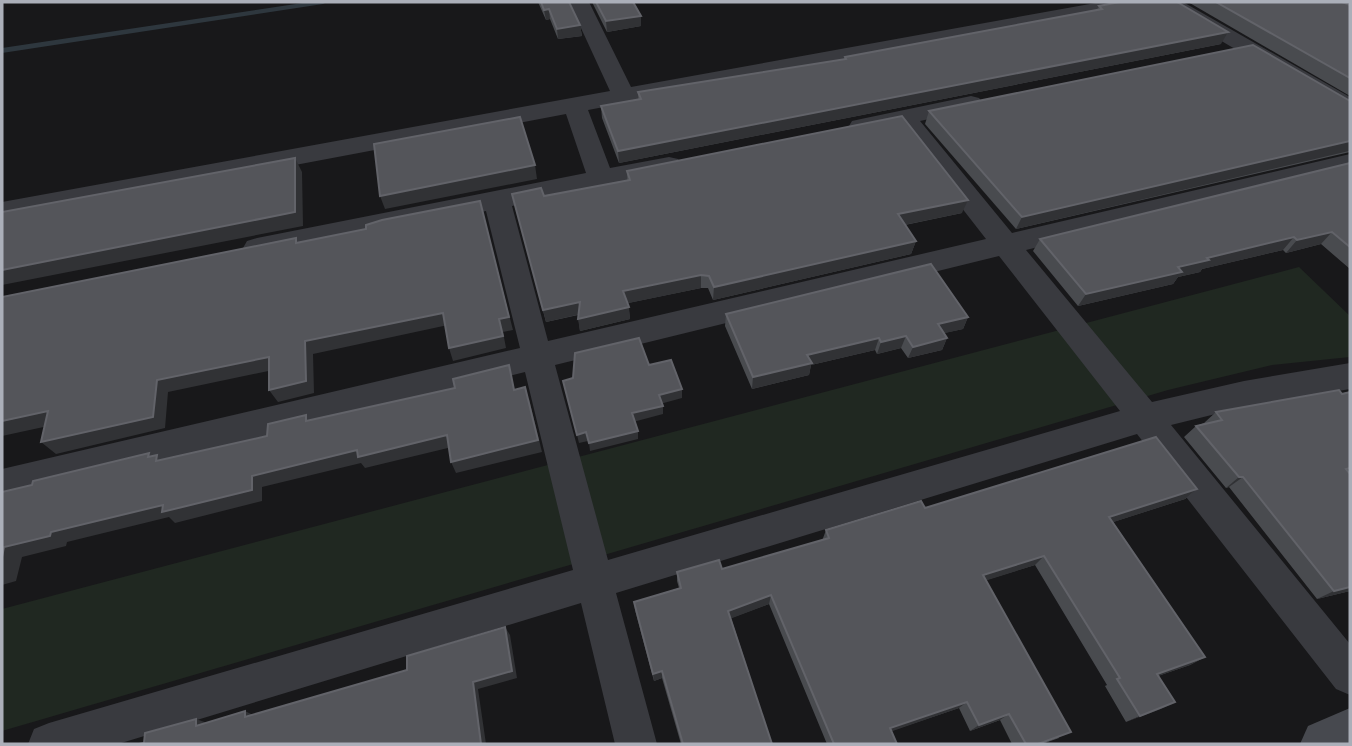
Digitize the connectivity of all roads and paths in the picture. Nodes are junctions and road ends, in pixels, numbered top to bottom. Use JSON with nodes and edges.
{"nodes":[{"id":1,"x":579,"y":2,"type":"edge"},
{"id":2,"x":1127,"y":2,"type":"edge"},
{"id":3,"x":1169,"y":2,"type":"edge"},
{"id":4,"x":1247,"y":48,"type":"junction"},
{"id":5,"x":1206,"y":56,"type":"edge"},
{"id":6,"x":624,"y":97,"type":"junction"},
{"id":7,"x":992,"y":99,"type":"edge"},
{"id":8,"x":575,"y":106,"type":"junction"},
{"id":9,"x":1350,"y":107,"type":"edge"},
{"id":10,"x":904,"y":117,"type":"junction"},
{"id":11,"x":838,"y":130,"type":"edge"},
{"id":12,"x":693,"y":160,"type":"edge"},
{"id":13,"x":1350,"y":162,"type":"edge"},
{"id":14,"x":601,"y":179,"type":"junction"},
{"id":15,"x":497,"y":200,"type":"junction"},
{"id":16,"x":2,"y":211,"type":"edge"},
{"id":17,"x":1004,"y":244,"type":"junction"},
{"id":18,"x":229,"y":254,"type":"edge"},
{"id":19,"x":538,"y":357,"type":"junction"},
{"id":20,"x":1350,"y":376,"type":"edge"},
{"id":21,"x":1144,"y":418,"type":"junction"},
{"id":22,"x":2,"y":485,"type":"edge"},
{"id":23,"x":596,"y":582,"type":"junction"},
{"id":24,"x":1350,"y":676,"type":"edge"},
{"id":25,"x":1350,"y":734,"type":"edge"},
{"id":26,"x":49,"y":744,"type":"edge"},
{"id":27,"x":636,"y":744,"type":"edge"},
{"id":28,"x":1326,"y":744,"type":"edge"}],
"edges":[{"from":1,"to":6,"type":"street"},
{"from":2,"to":6,"type":"street"},
{"from":3,"to":4,"type":"street"},
{"from":4,"to":5,"type":"street"},
{"from":4,"to":9,"type":"street"},
{"from":6,"to":8,"type":"street"},
{"from":7,"to":10,"type":"street"},
{"from":8,"to":14,"type":"street"},
{"from":8,"to":16,"type":"street"},
{"from":10,"to":11,"type":"street"},
{"from":10,"to":17,"type":"street"},
{"from":12,"to":14,"type":"street"},
{"from":13,"to":17,"type":"street"},
{"from":14,"to":15,"type":"street"},
{"from":15,"to":18,"type":"street"},
{"from":15,"to":19,"type":"street"},
{"from":17,"to":19,"type":"street"},
{"from":17,"to":21,"type":"street"},
{"from":19,"to":22,"type":"street"},
{"from":19,"to":23,"type":"street"},
{"from":20,"to":21,"type":"street"},
{"from":21,"to":23,"type":"street"},
{"from":21,"to":24,"type":"street"},
{"from":23,"to":26,"type":"street"},
{"from":23,"to":27,"type":"street"},
{"from":25,"to":28,"type":"street"}]}
